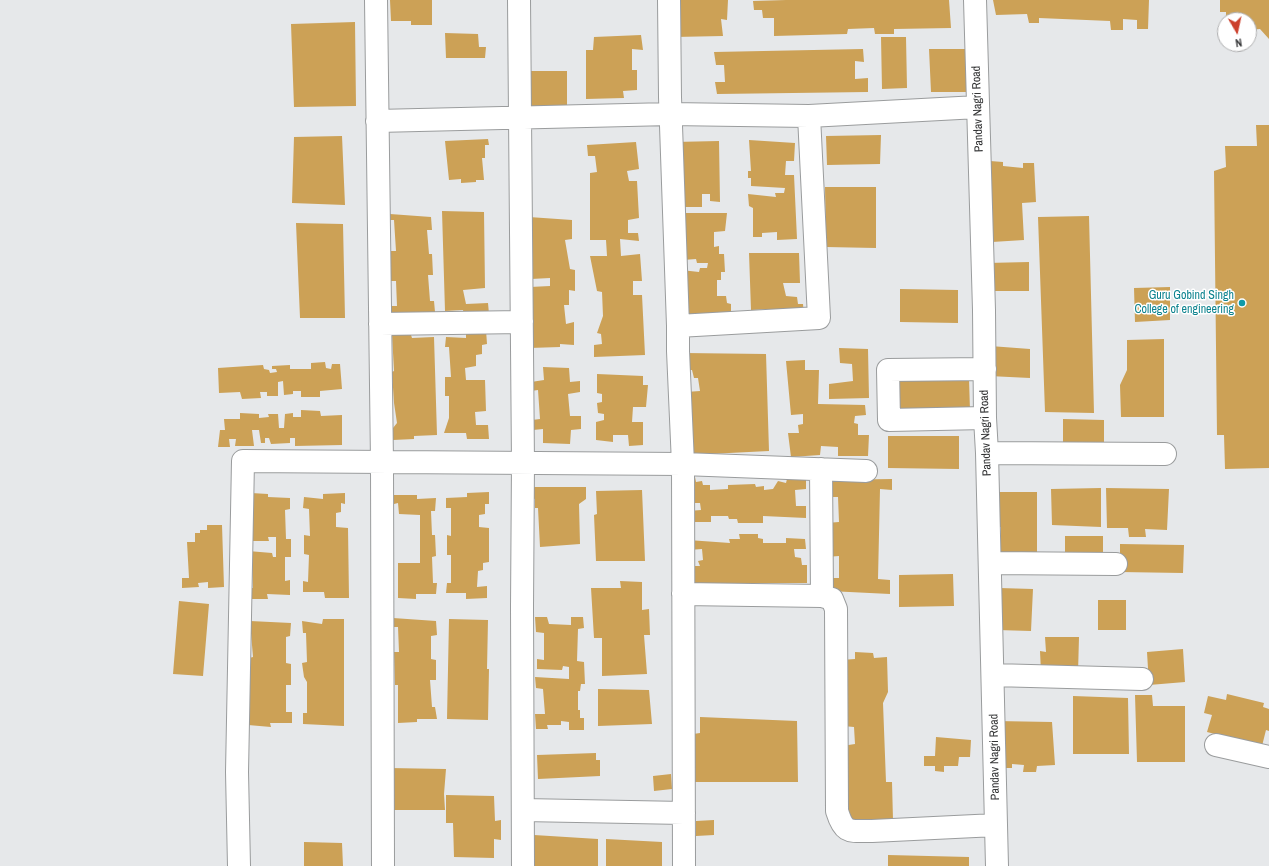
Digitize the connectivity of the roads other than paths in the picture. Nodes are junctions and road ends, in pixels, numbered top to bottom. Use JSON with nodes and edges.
{"nodes":[{"id":1,"x":376,"y":0,"type":"edge"},
{"id":2,"x":518,"y":0,"type":"edge"},
{"id":3,"x":669,"y":0,"type":"edge"},
{"id":4,"x":975,"y":0,"type":"edge"},
{"id":5,"x":978,"y":107,"type":"junction"},
{"id":6,"x":670,"y":114,"type":"junction"},
{"id":7,"x":808,"y":116,"type":"junction"},
{"id":8,"x":520,"y":117,"type":"junction"},
{"id":9,"x":377,"y":120,"type":"junction"},
{"id":10,"x":522,"y":322,"type":"junction"},
{"id":11,"x":380,"y":324,"type":"junction"},
{"id":12,"x":678,"y":326,"type":"junction"},
{"id":13,"x":985,"y":369,"type":"junction"},
{"id":14,"x":985,"y":418,"type":"junction"},
{"id":15,"x":988,"y":453,"type":"junction"},
{"id":16,"x":1165,"y":454,"type":"dead end"},
{"id":17,"x":382,"y":462,"type":"junction"},
{"id":18,"x":523,"y":463,"type":"junction"},
{"id":19,"x":683,"y":464,"type":"junction"},
{"id":20,"x":821,"y":469,"type":"junction"},
{"id":21,"x":866,"y":471,"type":"dead end"},
{"id":22,"x":990,"y":563,"type":"junction"},
{"id":23,"x":1116,"y":564,"type":"dead end"},
{"id":24,"x":683,"y":594,"type":"junction"},
{"id":25,"x":822,"y":596,"type":"junction"},
{"id":26,"x":993,"y":675,"type":"junction"},
{"id":27,"x":1142,"y":679,"type":"dead end"},
{"id":28,"x":1216,"y":745,"type":"dead end"},
{"id":29,"x":1269,"y":757,"type":"edge"},
{"id":30,"x":523,"y":810,"type":"junction"},
{"id":31,"x":684,"y":813,"type":"junction"},
{"id":32,"x":996,"y":824,"type":"junction"},
{"id":33,"x":239,"y":866,"type":"edge"},
{"id":34,"x":383,"y":866,"type":"edge"},
{"id":35,"x":524,"y":866,"type":"edge"},
{"id":36,"x":684,"y":866,"type":"edge"},
{"id":37,"x":997,"y":866,"type":"edge"}],
"edges":[{"from":1,"to":9,"type":"street"},
{"from":2,"to":8,"type":"street"},
{"from":3,"to":6,"type":"street"},
{"from":4,"to":5,"type":"street","name":"Pandav Nagri Road"},
{"from":5,"to":7,"type":"street"},
{"from":5,"to":13,"type":"street","name":"Pandav Nagri Road"},
{"from":6,"to":7,"type":"street"},
{"from":6,"to":8,"type":"street"},
{"from":6,"to":12,"type":"street"},
{"from":7,"to":12,"type":"street"},
{"from":8,"to":9,"type":"street"},
{"from":8,"to":10,"type":"street"},
{"from":9,"to":11,"type":"street"},
{"from":10,"to":11,"type":"street"},
{"from":10,"to":18,"type":"street"},
{"from":11,"to":17,"type":"street"},
{"from":12,"to":19,"type":"street"},
{"from":13,"to":14,"type":"street","name":"Pandav Nagri Road"},
{"from":13,"to":14,"type":"street"},
{"from":14,"to":15,"type":"street","name":"Pandav Nagri Road"},
{"from":15,"to":16,"type":"street"},
{"from":15,"to":22,"type":"street","name":"Pandav Nagri Road"},
{"from":17,"to":18,"type":"street"},
{"from":17,"to":33,"type":"street"},
{"from":17,"to":34,"type":"street"},
{"from":18,"to":19,"type":"street"},
{"from":18,"to":30,"type":"street"},
{"from":19,"to":20,"type":"street"},
{"from":19,"to":24,"type":"street"},
{"from":20,"to":21,"type":"street"},
{"from":20,"to":25,"type":"street"},
{"from":22,"to":23,"type":"street"},
{"from":22,"to":26,"type":"street","name":"Pandav Nagri Road"},
{"from":24,"to":25,"type":"street"},
{"from":24,"to":31,"type":"street"},
{"from":25,"to":32,"type":"street"},
{"from":26,"to":27,"type":"street"},
{"from":26,"to":32,"type":"street","name":"Pandav Nagri Road"},
{"from":28,"to":29,"type":"street"},
{"from":30,"to":31,"type":"street"},
{"from":30,"to":35,"type":"street"},
{"from":31,"to":36,"type":"street"},
{"from":32,"to":37,"type":"street","name":"Pandav Nagri Road"}]}
